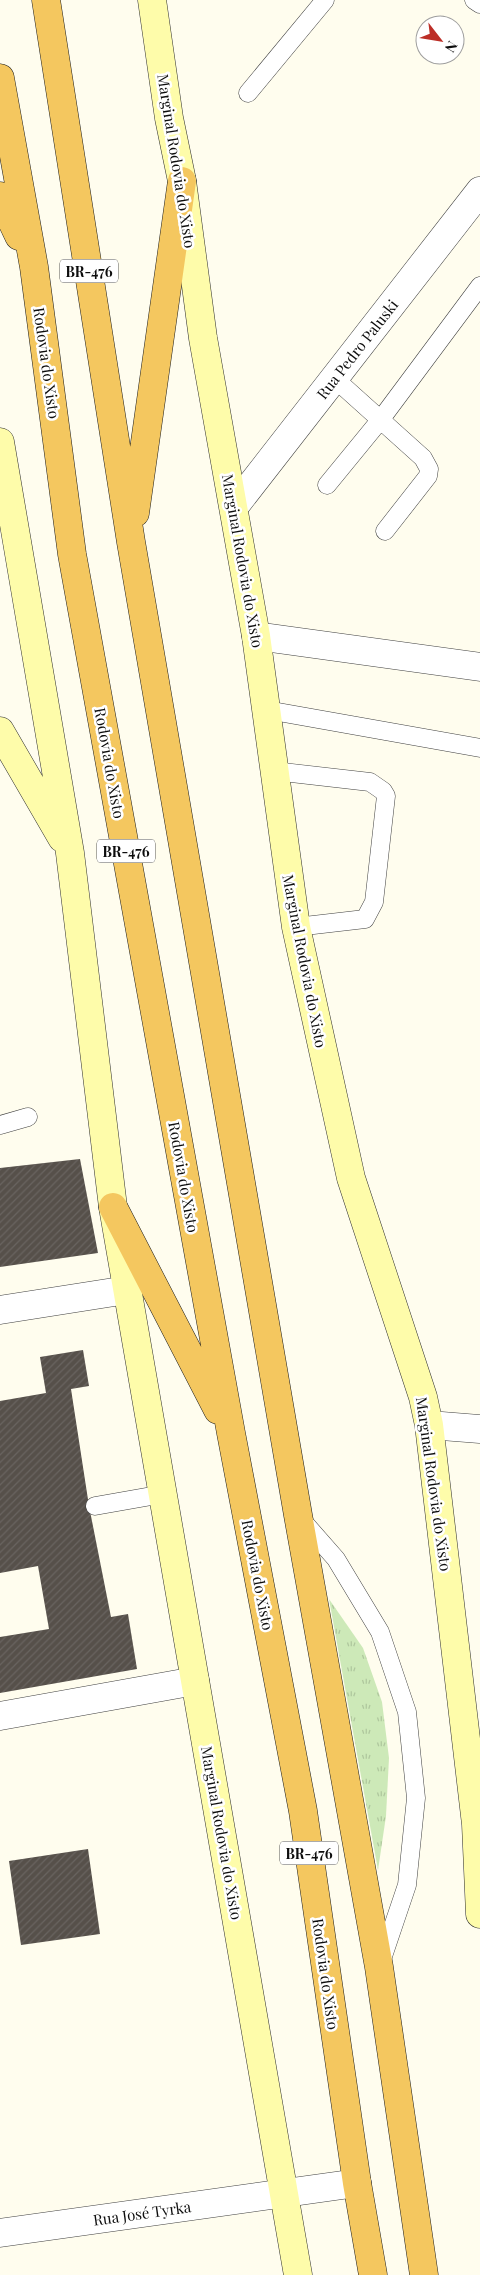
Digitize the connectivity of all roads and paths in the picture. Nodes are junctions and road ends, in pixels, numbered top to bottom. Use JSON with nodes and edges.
{"nodes":[{"id":1,"x":46,"y":0,"type":"edge"},
{"id":2,"x":152,"y":0,"type":"edge"},
{"id":3,"x":325,"y":0,"type":"edge"},
{"id":4,"x":474,"y":0,"type":"edge"},
{"id":5,"x":480,"y":4,"type":"edge"},
{"id":6,"x":0,"y":78,"type":"edge"},
{"id":7,"x":248,"y":93,"type":"dead end"},
{"id":8,"x":182,"y":181,"type":"junction"},
{"id":9,"x":480,"y":191,"type":"edge"},
{"id":10,"x":0,"y":196,"type":"edge"},
{"id":11,"x":34,"y":267,"type":"junction"},
{"id":12,"x":480,"y":286,"type":"edge"},
{"id":13,"x":334,"y":378,"type":"junction"},
{"id":14,"x":382,"y":419,"type":"junction"},
{"id":15,"x":0,"y":442,"type":"edge"},
{"id":16,"x":327,"y":485,"type":"dead end"},
{"id":17,"x":234,"y":507,"type":"junction"},
{"id":18,"x":385,"y":531,"type":"dead end"},
{"id":19,"x":131,"y":542,"type":"junction"},
{"id":20,"x":10,"y":552,"type":"edge"},
{"id":21,"x":256,"y":636,"type":"junction"},
{"id":22,"x":480,"y":667,"type":"edge"},
{"id":23,"x":266,"y":710,"type":"junction"},
{"id":24,"x":0,"y":731,"type":"edge"},
{"id":25,"x":480,"y":748,"type":"edge"},
{"id":26,"x":274,"y":771,"type":"junction"},
{"id":27,"x":70,"y":853,"type":"junction"},
{"id":28,"x":296,"y":927,"type":"junction"},
{"id":29,"x":28,"y":1118,"type":"dead end"},
{"id":30,"x":0,"y":1125,"type":"edge"},
{"id":31,"x":113,"y":1207,"type":"junction"},
{"id":32,"x":128,"y":1290,"type":"junction"},
{"id":33,"x":0,"y":1310,"type":"edge"},
{"id":34,"x":429,"y":1425,"type":"junction"},
{"id":35,"x":480,"y":1429,"type":"edge"},
{"id":36,"x":231,"y":1433,"type":"junction"},
{"id":37,"x":163,"y":1494,"type":"junction"},
{"id":38,"x":96,"y":1506,"type":"dead end"},
{"id":39,"x":298,"y":1515,"type":"junction"},
{"id":40,"x":195,"y":1681,"type":"junction"},
{"id":41,"x":0,"y":1716,"type":"edge"},
{"id":42,"x":475,"y":1769,"type":"edge"},
{"id":43,"x":480,"y":1914,"type":"edge"},
{"id":44,"x":379,"y":1967,"type":"junction"},
{"id":45,"x":357,"y":2183,"type":"junction"},
{"id":46,"x":284,"y":2193,"type":"junction"},
{"id":47,"x":0,"y":2233,"type":"edge"},
{"id":48,"x":298,"y":2275,"type":"edge"},
{"id":49,"x":373,"y":2275,"type":"edge"},
{"id":50,"x":424,"y":2275,"type":"edge"}],
"edges":[{"from":1,"to":19,"type":"highway","number":"BR-476"},
{"from":2,"to":8,"type":"main road","name":"Marginal Rodovia do Xisto"},
{"from":3,"to":7,"type":"lane"},
{"from":4,"to":5,"type":"lane"},
{"from":6,"to":11,"type":"highway","name":"Rodovia do Xisto","number":"BR-476"},
{"from":8,"to":17,"type":"main road","name":"Marginal Rodovia do Xisto"},
{"from":8,"to":19,"type":"highway"},
{"from":9,"to":13,"type":"street","name":"Rua Pedro Paluski"},
{"from":10,"to":11,"type":"highway"},
{"from":11,"to":36,"type":"highway","name":"Rodovia do Xisto","number":"BR-476"},
{"from":12,"to":14,"type":"lane"},
{"from":13,"to":14,"type":"lane"},
{"from":13,"to":17,"type":"street","name":"Rua Pedro Paluski"},
{"from":14,"to":16,"type":"lane"},
{"from":14,"to":18,"type":"lane"},
{"from":15,"to":20,"type":"main road","name":"Marginal Rodovia do Xisto"},
{"from":17,"to":21,"type":"main road","name":"Marginal Rodovia do Xisto"},
{"from":19,"to":39,"type":"highway","number":"BR-476"},
{"from":20,"to":27,"type":"main road","name":"Marginal Rodovia do Xisto"},
{"from":21,"to":22,"type":"street"},
{"from":21,"to":23,"type":"main road","name":"Marginal Rodovia do Xisto"},
{"from":23,"to":25,"type":"lane"},
{"from":23,"to":26,"type":"main road","name":"Marginal Rodovia do Xisto"},
{"from":24,"to":27,"type":"main road"},
{"from":26,"to":28,"type":"main road","name":"Marginal Rodovia do Xisto"},
{"from":26,"to":28,"type":"lane"},
{"from":27,"to":31,"type":"main road","name":"Marginal Rodovia do Xisto"},
{"from":28,"to":34,"type":"main road","name":"Marginal Rodovia do Xisto"},
{"from":29,"to":30,"type":"lane"},
{"from":31,"to":32,"type":"main road","name":"Marginal Rodovia do Xisto"},
{"from":31,"to":36,"type":"highway"},
{"from":32,"to":33,"type":"street"},
{"from":32,"to":37,"type":"main road","name":"Marginal Rodovia do Xisto"},
{"from":34,"to":35,"type":"street"},
{"from":34,"to":42,"type":"main road","name":"Marginal Rodovia do Xisto"},
{"from":36,"to":45,"type":"highway","name":"Rodovia do Xisto","number":"BR-476"},
{"from":37,"to":38,"type":"lane"},
{"from":37,"to":40,"type":"main road","name":"Marginal Rodovia do Xisto"},
{"from":39,"to":44,"type":"highway","number":"BR-476"},
{"from":39,"to":44,"type":"lane"},
{"from":40,"to":41,"type":"street"},
{"from":40,"to":46,"type":"main road","name":"Marginal Rodovia do Xisto"},
{"from":42,"to":43,"type":"main road","name":"Marginal Rodovia do Xisto"},
{"from":44,"to":50,"type":"highway","number":"BR-476"},
{"from":45,"to":46,"type":"street","name":"Rua José Tyrka"},
{"from":45,"to":49,"type":"highway","name":"Rodovia do Xisto","number":"BR-476"},
{"from":46,"to":47,"type":"street","name":"Rua José Tyrka"},
{"from":46,"to":48,"type":"main road","name":"Marginal Rodovia do Xisto"}]}
